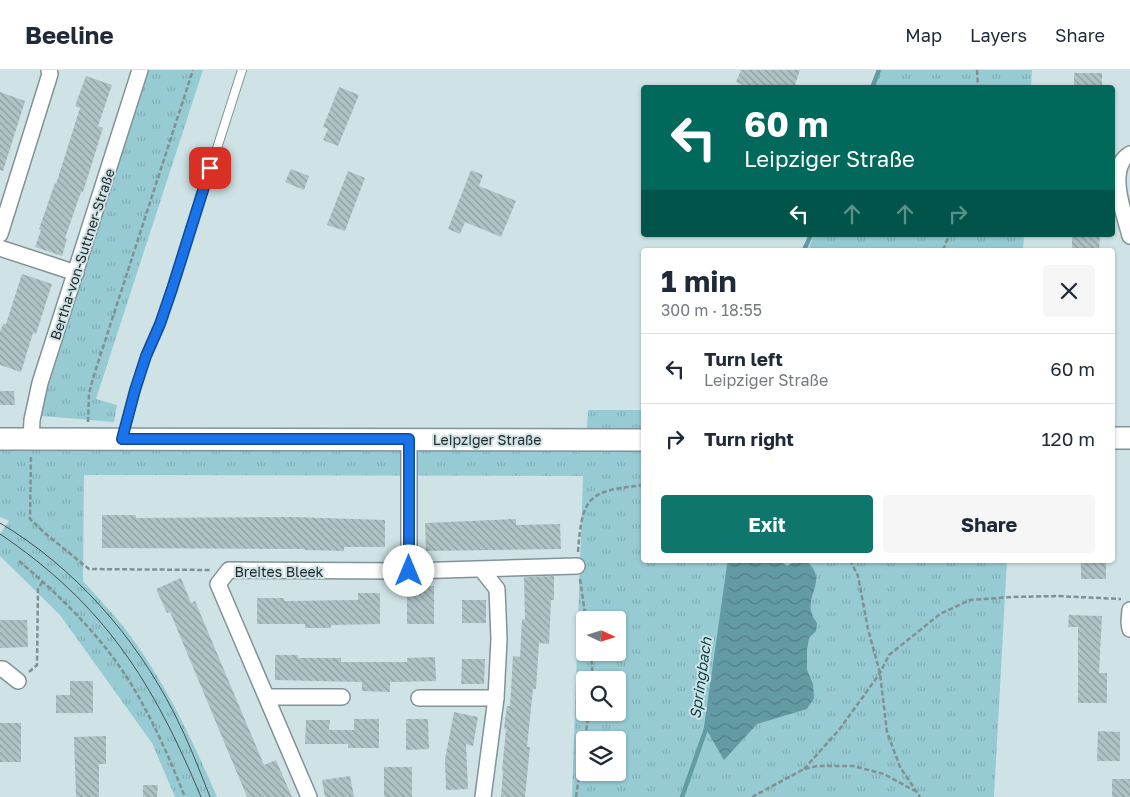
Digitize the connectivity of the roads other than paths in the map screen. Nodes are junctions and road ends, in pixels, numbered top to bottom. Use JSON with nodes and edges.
{"nodes":[{"id":1,"x":49,"y":70,"type":"edge"},
{"id":2,"x":140,"y":70,"type":"edge"},
{"id":3,"x":242,"y":70,"type":"edge"},
{"id":4,"x":1126,"y":158,"type":"edge"},
{"id":5,"x":0,"y":234,"type":"edge"},
{"id":6,"x":1130,"y":236,"type":"edge"},
{"id":7,"x":0,"y":248,"type":"edge"},
{"id":8,"x":76,"y":273,"type":"junction"},
{"id":9,"x":1115,"y":438,"type":"edge"},
{"id":10,"x":1130,"y":438,"type":"edge"},
{"id":11,"x":0,"y":439,"type":"edge"},
{"id":12,"x":31,"y":439,"type":"junction"},
{"id":13,"x":122,"y":439,"type":"junction"},
{"id":14,"x":409,"y":439,"type":"junction"},
{"id":15,"x":641,"y":440,"type":"edge"},
{"id":16,"x":577,"y":566,"type":"road end"},
{"id":17,"x":482,"y":570,"type":"junction"},
{"id":18,"x":409,"y":571,"type":"junction"},
{"id":19,"x":1130,"y":610,"type":"edge"},
{"id":20,"x":1130,"y":629,"type":"edge"},
{"id":21,"x":0,"y":669,"type":"edge"},
{"id":22,"x":18,"y":681,"type":"road end"},
{"id":23,"x":267,"y":697,"type":"junction"},
{"id":24,"x":342,"y":697,"type":"dead end"},
{"id":25,"x":419,"y":698,"type":"dead end"},
{"id":26,"x":496,"y":698,"type":"junction"},
{"id":27,"x":309,"y":797,"type":"edge"},
{"id":28,"x":483,"y":797,"type":"edge"}],
"edges":[{"from":1,"to":5,"type":"street"},
{"from":2,"to":8,"type":"street","name":"Bertha-von-Suttner-Straße"},
{"from":3,"to":13,"type":"lane"},
{"from":4,"to":6,"type":"street"},
{"from":7,"to":8,"type":"street"},
{"from":8,"to":12,"type":"street","name":"Bertha-von-Suttner-Straße"},
{"from":9,"to":10,"type":"street"},
{"from":11,"to":12,"type":"street","name":"Leipziger Straße"},
{"from":12,"to":13,"type":"street","name":"Leipziger Straße"},
{"from":13,"to":14,"type":"street","name":"Leipziger Straße"},
{"from":14,"to":15,"type":"street","name":"Leipziger Straße"},
{"from":14,"to":18,"type":"street"},
{"from":16,"to":17,"type":"street","name":"Breites Bleek"},
{"from":17,"to":18,"type":"street","name":"Breites Bleek"},
{"from":17,"to":26,"type":"street"},
{"from":18,"to":23,"type":"street","name":"Breites Bleek"},
{"from":19,"to":20,"type":"street"},
{"from":21,"to":22,"type":"street"},
{"from":23,"to":24,"type":"street"},
{"from":23,"to":27,"type":"street","name":"Breites Bleek"},
{"from":25,"to":26,"type":"street"},
{"from":26,"to":28,"type":"street"}]}
